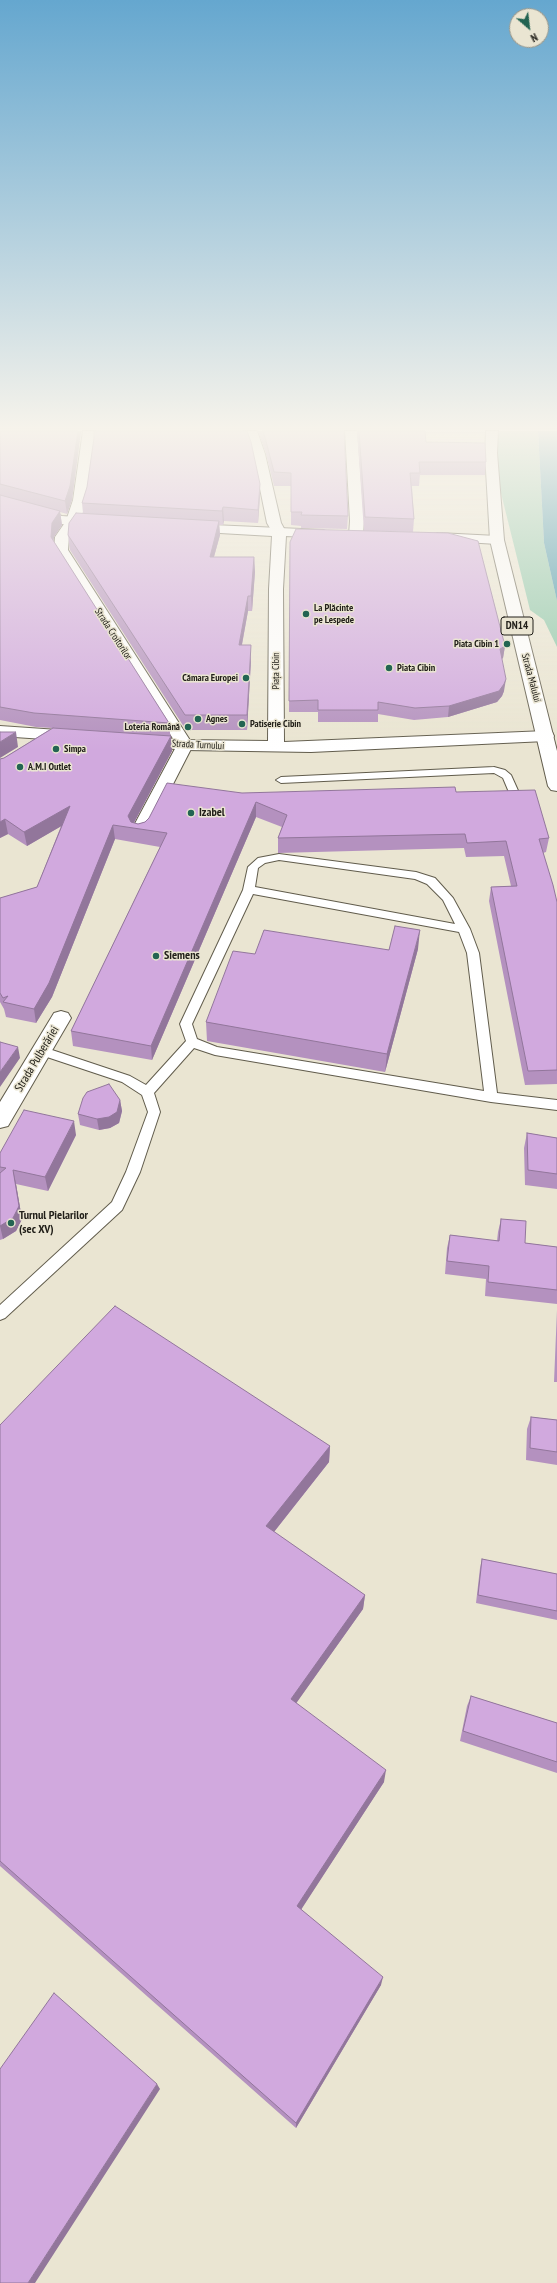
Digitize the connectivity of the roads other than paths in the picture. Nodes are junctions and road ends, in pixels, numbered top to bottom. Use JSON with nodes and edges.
{"nodes":[{"id":1,"x":62,"y":538,"type":"edge"},
{"id":2,"x":279,"y":538,"type":"edge"},
{"id":3,"x":440,"y":538,"type":"edge"},
{"id":4,"x":497,"y":540,"type":"joint"},
{"id":5,"x":0,"y":731,"type":"edge"},
{"id":6,"x":52,"y":734,"type":"junction"},
{"id":7,"x":551,"y":736,"type":"edge"},
{"id":8,"x":91,"y":737,"type":"edge"},
{"id":9,"x":130,"y":740,"type":"edge"},
{"id":10,"x":185,"y":745,"type":"junction"},
{"id":11,"x":276,"y":747,"type":"junction"},
{"id":12,"x":30,"y":748,"type":"edge"},
{"id":13,"x":281,"y":780,"type":"dead end"},
{"id":14,"x":557,"y":786,"type":"edge"},
{"id":15,"x":515,"y":795,"type":"edge"},
{"id":16,"x":140,"y":831,"type":"edge"},
{"id":17,"x":249,"y":890,"type":"junction"},
{"id":18,"x":464,"y":929,"type":"junction"},
{"id":19,"x":61,"y":1018,"type":"dead end"},
{"id":20,"x":192,"y":1042,"type":"junction"},
{"id":21,"x":42,"y":1051,"type":"junction"},
{"id":22,"x":147,"y":1092,"type":"junction"},
{"id":23,"x":491,"y":1097,"type":"junction"},
{"id":24,"x":557,"y":1105,"type":"edge"},
{"id":25,"x":0,"y":1120,"type":"edge"},
{"id":26,"x":0,"y":1314,"type":"edge"}],
"edges":[{"from":1,"to":10,"type":"street","name":"Strada Croitorilor"},
{"from":2,"to":11,"type":"street","name":"Piața Cibin"},
{"from":3,"to":4,"type":"street"},
{"from":4,"to":7,"type":"street","name":"Strada Malului","number":"DN14"},
{"from":5,"to":6,"type":"street"},
{"from":6,"to":8,"type":"street"},
{"from":6,"to":12,"type":"street"},
{"from":7,"to":11,"type":"street"},
{"from":7,"to":14,"type":"street","number":"DN14"},
{"from":9,"to":10,"type":"street","name":"Strada Turnului"},
{"from":10,"to":11,"type":"street","name":"Strada Turnului"},
{"from":10,"to":16,"type":"street"},
{"from":13,"to":15,"type":"lane"},
{"from":17,"to":18,"type":"lane"},
{"from":17,"to":18,"type":"lane"},
{"from":17,"to":20,"type":"lane"},
{"from":18,"to":23,"type":"lane"},
{"from":19,"to":21,"type":"street","name":"Strada Pulberăriei"},
{"from":20,"to":22,"type":"lane"},
{"from":20,"to":23,"type":"lane"},
{"from":21,"to":22,"type":"lane"},
{"from":21,"to":25,"type":"street","name":"Strada Pulberăriei"},
{"from":22,"to":26,"type":"lane"},
{"from":23,"to":24,"type":"lane"}]}
